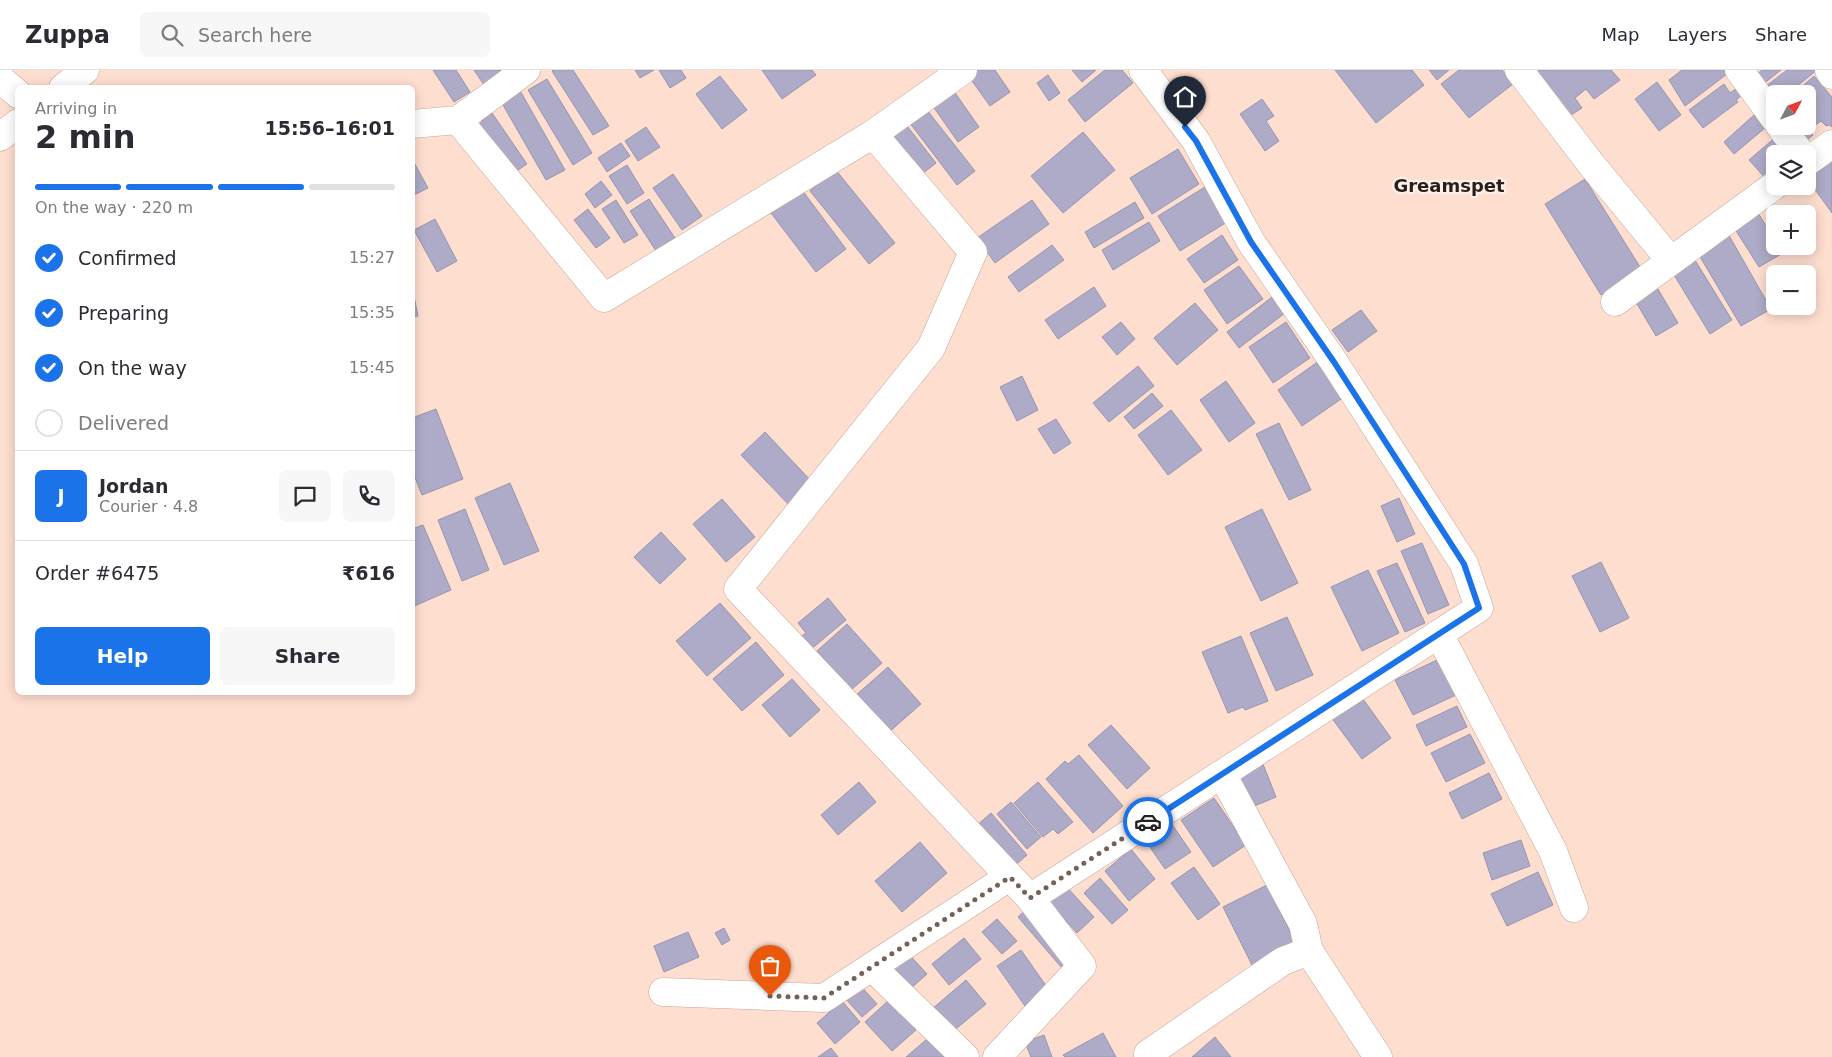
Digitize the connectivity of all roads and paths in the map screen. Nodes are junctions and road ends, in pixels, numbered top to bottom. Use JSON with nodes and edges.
{"nodes":[{"id":1,"x":85,"y":70,"type":"edge"},
{"id":2,"x":526,"y":70,"type":"edge"},
{"id":3,"x":963,"y":70,"type":"edge"},
{"id":4,"x":1142,"y":70,"type":"edge"},
{"id":5,"x":1519,"y":70,"type":"edge"},
{"id":6,"x":1739,"y":70,"type":"edge"},
{"id":7,"x":1828,"y":70,"type":"edge"},
{"id":8,"x":1832,"y":75,"type":"edge"},
{"id":9,"x":0,"y":79,"type":"edge"},
{"id":10,"x":67,"y":85,"type":"edge"},
{"id":11,"x":15,"y":92,"type":"edge"},
{"id":12,"x":1766,"y":107,"type":"edge"},
{"id":13,"x":458,"y":120,"type":"junction"},
{"id":14,"x":415,"y":124,"type":"edge"},
{"id":15,"x":15,"y":125,"type":"edge"},
{"id":16,"x":873,"y":134,"type":"junction"},
{"id":17,"x":0,"y":137,"type":"edge"},
{"id":18,"x":1832,"y":144,"type":"edge"},
{"id":19,"x":1816,"y":155,"type":"edge"},
{"id":20,"x":1766,"y":192,"type":"edge"},
{"id":21,"x":1671,"y":261,"type":"junction"},
{"id":22,"x":1615,"y":302,"type":"dead end"},
{"id":23,"x":1439,"y":634,"type":"junction"},
{"id":24,"x":1222,"y":774,"type":"junction"},
{"id":25,"x":1010,"y":877,"type":"junction"},
{"id":26,"x":1030,"y":898,"type":"junction"},
{"id":27,"x":1574,"y":908,"type":"dead end"},
{"id":28,"x":1310,"y":950,"type":"junction"},
{"id":29,"x":872,"y":967,"type":"junction"},
{"id":30,"x":664,"y":992,"type":"dead end"},
{"id":31,"x":965,"y":1057,"type":"edge"},
{"id":32,"x":997,"y":1057,"type":"edge"},
{"id":33,"x":1148,"y":1057,"type":"edge"},
{"id":34,"x":1378,"y":1057,"type":"edge"}],
"edges":[{"from":1,"to":10,"type":"main road"},
{"from":2,"to":13,"type":"main road"},
{"from":3,"to":16,"type":"main road"},
{"from":4,"to":23,"type":"main road"},
{"from":5,"to":21,"type":"main road"},
{"from":6,"to":12,"type":"main road"},
{"from":7,"to":8,"type":"main road"},
{"from":9,"to":11,"type":"main road"},
{"from":13,"to":14,"type":"main road"},
{"from":13,"to":16,"type":"main road"},
{"from":15,"to":17,"type":"main road"},
{"from":16,"to":25,"type":"main road"},
{"from":18,"to":19,"type":"main road"},
{"from":20,"to":21,"type":"main road"},
{"from":21,"to":22,"type":"main road"},
{"from":23,"to":24,"type":"main road"},
{"from":23,"to":27,"type":"main road"},
{"from":24,"to":26,"type":"main road"},
{"from":24,"to":28,"type":"main road"},
{"from":25,"to":26,"type":"main road"},
{"from":25,"to":29,"type":"main road"},
{"from":26,"to":32,"type":"main road"},
{"from":28,"to":33,"type":"main road"},
{"from":28,"to":34,"type":"main road"},
{"from":29,"to":30,"type":"main road"},
{"from":29,"to":31,"type":"main road"}]}
